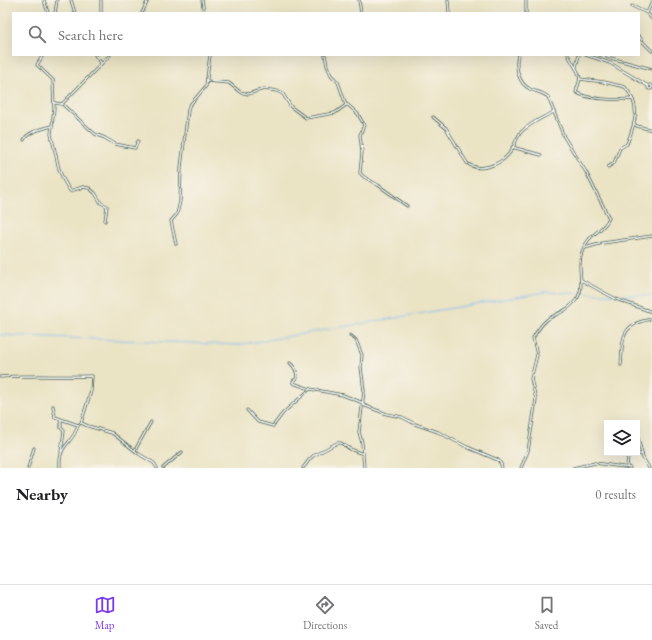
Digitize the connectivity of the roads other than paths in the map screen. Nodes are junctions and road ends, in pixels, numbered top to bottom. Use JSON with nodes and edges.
{"nodes":[{"id":1,"x":44,"y":0,"type":"edge"},
{"id":2,"x":57,"y":0,"type":"edge"},
{"id":3,"x":71,"y":0,"type":"edge"},
{"id":4,"x":101,"y":0,"type":"edge"},
{"id":5,"x":148,"y":0,"type":"edge"},
{"id":6,"x":202,"y":0,"type":"edge"},
{"id":7,"x":359,"y":0,"type":"edge"},
{"id":8,"x":448,"y":0,"type":"edge"},
{"id":9,"x":526,"y":0,"type":"edge"},
{"id":10,"x":652,"y":2,"type":"edge"},
{"id":11,"x":632,"y":6,"type":"dead end"},
{"id":12,"x":48,"y":12,"type":"edge"},
{"id":13,"x":55,"y":12,"type":"edge"},
{"id":14,"x":75,"y":12,"type":"edge"},
{"id":15,"x":101,"y":12,"type":"edge"},
{"id":16,"x":142,"y":12,"type":"edge"},
{"id":17,"x":204,"y":12,"type":"edge"},
{"id":18,"x":361,"y":12,"type":"edge"},
{"id":19,"x":449,"y":12,"type":"edge"},
{"id":20,"x":526,"y":12,"type":"edge"},
{"id":21,"x":647,"y":13,"type":"junction"},
{"id":22,"x":652,"y":19,"type":"edge"},
{"id":23,"x":640,"y":38,"type":"edge"},
{"id":24,"x":652,"y":51,"type":"edge"},
{"id":25,"x":42,"y":56,"type":"edge"},
{"id":26,"x":96,"y":56,"type":"edge"},
{"id":27,"x":109,"y":56,"type":"edge"},
{"id":28,"x":210,"y":56,"type":"edge"},
{"id":29,"x":325,"y":56,"type":"edge"},
{"id":30,"x":518,"y":56,"type":"edge"},
{"id":31,"x":569,"y":56,"type":"edge"},
{"id":32,"x":579,"y":56,"type":"edge"},
{"id":33,"x":589,"y":56,"type":"edge"},
{"id":34,"x":603,"y":56,"type":"edge"},
{"id":35,"x":101,"y":64,"type":"junction"},
{"id":36,"x":576,"y":67,"type":"junction"},
{"id":37,"x":652,"y":69,"type":"edge"},
{"id":38,"x":580,"y":79,"type":"junction"},
{"id":39,"x":207,"y":81,"type":"junction"},
{"id":40,"x":651,"y":86,"type":"edge"},
{"id":41,"x":633,"y":99,"type":"junction"},
{"id":42,"x":54,"y":103,"type":"junction"},
{"id":43,"x":62,"y":104,"type":"junction"},
{"id":44,"x":346,"y":105,"type":"junction"},
{"id":45,"x":554,"y":112,"type":"junction"},
{"id":46,"x":433,"y":117,"type":"dead end"},
{"id":47,"x":634,"y":124,"type":"junction"},
{"id":48,"x":52,"y":126,"type":"junction"},
{"id":49,"x":652,"y":130,"type":"edge"},
{"id":50,"x":24,"y":140,"type":"dead end"},
{"id":51,"x":138,"y":141,"type":"dead end"},
{"id":52,"x":512,"y":148,"type":"junction"},
{"id":53,"x":541,"y":155,"type":"dead end"},
{"id":54,"x":608,"y":167,"type":"dead end"},
{"id":55,"x":408,"y":206,"type":"dead end"},
{"id":56,"x":104,"y":220,"type":"dead end"},
{"id":57,"x":652,"y":236,"type":"edge"},
{"id":58,"x":176,"y":244,"type":"dead end"},
{"id":59,"x":585,"y":248,"type":"junction"},
{"id":60,"x":581,"y":280,"type":"junction"},
{"id":61,"x":652,"y":312,"type":"edge"},
{"id":62,"x":652,"y":319,"type":"edge"},
{"id":63,"x":350,"y":335,"type":"dead end"},
{"id":64,"x":290,"y":363,"type":"dead end"},
{"id":65,"x":621,"y":365,"type":"dead end"},
{"id":66,"x":0,"y":377,"type":"edge"},
{"id":67,"x":310,"y":389,"type":"junction"},
{"id":68,"x":363,"y":403,"type":"junction"},
{"id":69,"x":53,"y":406,"type":"dead end"},
{"id":70,"x":247,"y":410,"type":"dead end"},
{"id":71,"x":61,"y":420,"type":"junction"},
{"id":72,"x":151,"y":422,"type":"dead end"},
{"id":73,"x":81,"y":423,"type":"junction"},
{"id":74,"x":78,"y":425,"type":"junction"},
{"id":75,"x":640,"y":446,"type":"edge"},
{"id":76,"x":34,"y":448,"type":"dead end"},
{"id":77,"x":135,"y":450,"type":"junction"},
{"id":78,"x":61,"y":452,"type":"junction"},
{"id":79,"x":182,"y":452,"type":"dead end"},
{"id":80,"x":364,"y":454,"type":"junction"},
{"id":81,"x":642,"y":454,"type":"junction"},
{"id":82,"x":521,"y":467,"type":"edge"},
{"id":83,"x":578,"y":467,"type":"edge"},
{"id":84,"x":28,"y":468,"type":"edge"},
{"id":85,"x":60,"y":468,"type":"edge"},
{"id":86,"x":157,"y":468,"type":"edge"},
{"id":87,"x":163,"y":468,"type":"edge"},
{"id":88,"x":303,"y":468,"type":"edge"},
{"id":89,"x":364,"y":468,"type":"edge"},
{"id":90,"x":502,"y":468,"type":"edge"},
{"id":91,"x":525,"y":468,"type":"edge"},
{"id":92,"x":572,"y":468,"type":"edge"},
{"id":93,"x":628,"y":468,"type":"edge"},
{"id":94,"x":649,"y":468,"type":"edge"}],
"edges":[{"from":1,"to":12,"type":"street"},
{"from":2,"to":13,"type":"street"},
{"from":3,"to":14,"type":"street"},
{"from":4,"to":15,"type":"street"},
{"from":5,"to":16,"type":"street"},
{"from":6,"to":17,"type":"street"},
{"from":7,"to":18,"type":"street"},
{"from":8,"to":19,"type":"street"},
{"from":9,"to":20,"type":"street"},
{"from":10,"to":21,"type":"street"},
{"from":11,"to":21,"type":"street"},
{"from":21,"to":22,"type":"street"},
{"from":23,"to":24,"type":"street"},
{"from":25,"to":42,"type":"street"},
{"from":26,"to":35,"type":"street"},
{"from":27,"to":35,"type":"street"},
{"from":28,"to":39,"type":"street"},
{"from":29,"to":44,"type":"street"},
{"from":30,"to":45,"type":"street"},
{"from":31,"to":36,"type":"street"},
{"from":32,"to":36,"type":"street"},
{"from":33,"to":40,"type":"street"},
{"from":34,"to":37,"type":"street"},
{"from":35,"to":43,"type":"street"},
{"from":36,"to":38,"type":"street"},
{"from":38,"to":41,"type":"street"},
{"from":38,"to":41,"type":"street"},
{"from":39,"to":44,"type":"street"},
{"from":39,"to":58,"type":"street"},
{"from":41,"to":47,"type":"street"},
{"from":42,"to":43,"type":"street"},
{"from":42,"to":48,"type":"street"},
{"from":43,"to":51,"type":"street"},
{"from":44,"to":55,"type":"street"},
{"from":45,"to":52,"type":"street"},
{"from":45,"to":59,"type":"street"},
{"from":46,"to":52,"type":"street"},
{"from":47,"to":49,"type":"street"},
{"from":47,"to":54,"type":"street"},
{"from":48,"to":50,"type":"street"},
{"from":48,"to":56,"type":"street"},
{"from":52,"to":53,"type":"street"},
{"from":57,"to":59,"type":"street"},
{"from":59,"to":60,"type":"street"},
{"from":60,"to":61,"type":"street"},
{"from":60,"to":82,"type":"street"},
{"from":62,"to":65,"type":"street"},
{"from":63,"to":68,"type":"street"},
{"from":64,"to":67,"type":"street"},
{"from":66,"to":73,"type":"street"},
{"from":67,"to":68,"type":"street"},
{"from":67,"to":70,"type":"street"},
{"from":68,"to":80,"type":"street"},
{"from":68,"to":90,"type":"street"},
{"from":69,"to":71,"type":"street"},
{"from":71,"to":74,"type":"street"},
{"from":71,"to":78,"type":"street"},
{"from":72,"to":77,"type":"street"},
{"from":73,"to":74,"type":"street"},
{"from":73,"to":77,"type":"street"},
{"from":74,"to":78,"type":"street"},
{"from":75,"to":81,"type":"street"},
{"from":76,"to":84,"type":"street"},
{"from":77,"to":86,"type":"street"},
{"from":78,"to":85,"type":"street"},
{"from":79,"to":87,"type":"street"},
{"from":80,"to":88,"type":"street"},
{"from":80,"to":89,"type":"street"},
{"from":81,"to":93,"type":"street"},
{"from":81,"to":94,"type":"street"},
{"from":82,"to":91,"type":"street"},
{"from":83,"to":92,"type":"street"},
{"from":83,"to":93,"type":"street"}]}
